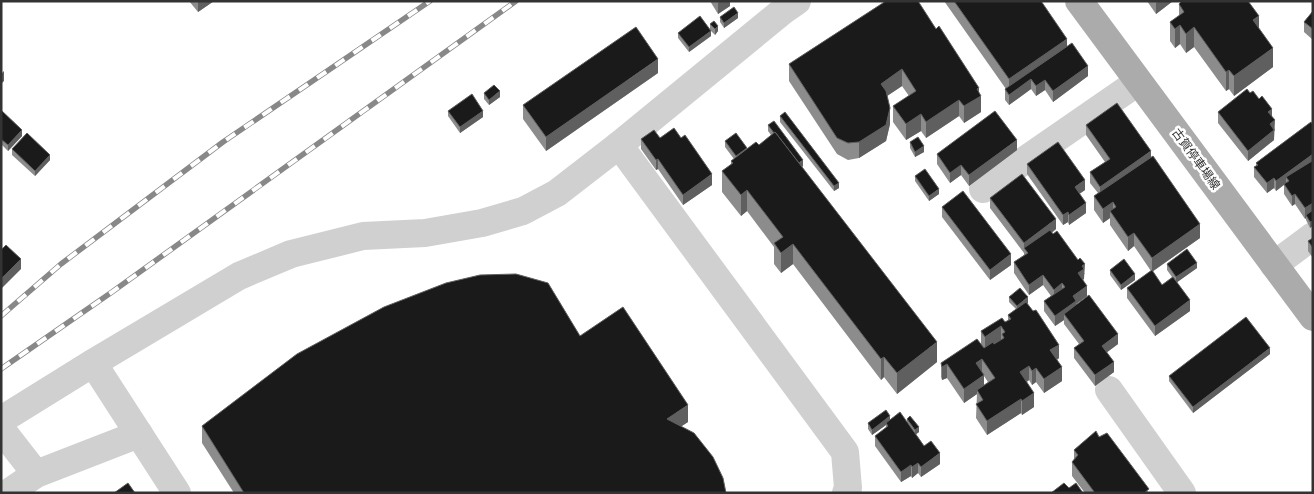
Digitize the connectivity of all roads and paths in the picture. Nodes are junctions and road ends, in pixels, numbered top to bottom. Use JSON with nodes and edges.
{"nodes":[{"id":1,"x":797,"y":1,"type":"edge"},
{"id":2,"x":1079,"y":1,"type":"edge"},
{"id":3,"x":1138,"y":82,"type":"junction"},
{"id":4,"x":619,"y":145,"type":"junction"},
{"id":5,"x":983,"y":190,"type":"dead end"},
{"id":6,"x":1313,"y":236,"type":"edge"},
{"id":7,"x":1274,"y":265,"type":"junction"},
{"id":8,"x":1313,"y":317,"type":"edge"},
{"id":9,"x":94,"y":363,"type":"junction"},
{"id":10,"x":1109,"y":390,"type":"dead end"},
{"id":11,"x":1,"y":420,"type":"edge"},
{"id":12,"x":1,"y":428,"type":"edge"},
{"id":13,"x":139,"y":434,"type":"junction"},
{"id":14,"x":36,"y":474,"type":"junction"},
{"id":15,"x":850,"y":491,"type":"edge"},
{"id":16,"x":8,"y":493,"type":"edge"},
{"id":17,"x":178,"y":493,"type":"edge"},
{"id":18,"x":1182,"y":493,"type":"edge"}],
"edges":[{"from":1,"to":4,"type":"street"},
{"from":2,"to":3,"type":"main road","name":"古賀停車場線"},
{"from":3,"to":5,"type":"street"},
{"from":3,"to":7,"type":"main road","name":"古賀停車場線"},
{"from":4,"to":9,"type":"street"},
{"from":4,"to":15,"type":"street"},
{"from":6,"to":7,"type":"street"},
{"from":7,"to":8,"type":"main road","name":"古賀停車場線"},
{"from":9,"to":11,"type":"street"},
{"from":9,"to":13,"type":"street"},
{"from":10,"to":18,"type":"street"},
{"from":12,"to":14,"type":"street"},
{"from":13,"to":14,"type":"street"},
{"from":13,"to":17,"type":"street"},
{"from":14,"to":16,"type":"street"}]}
